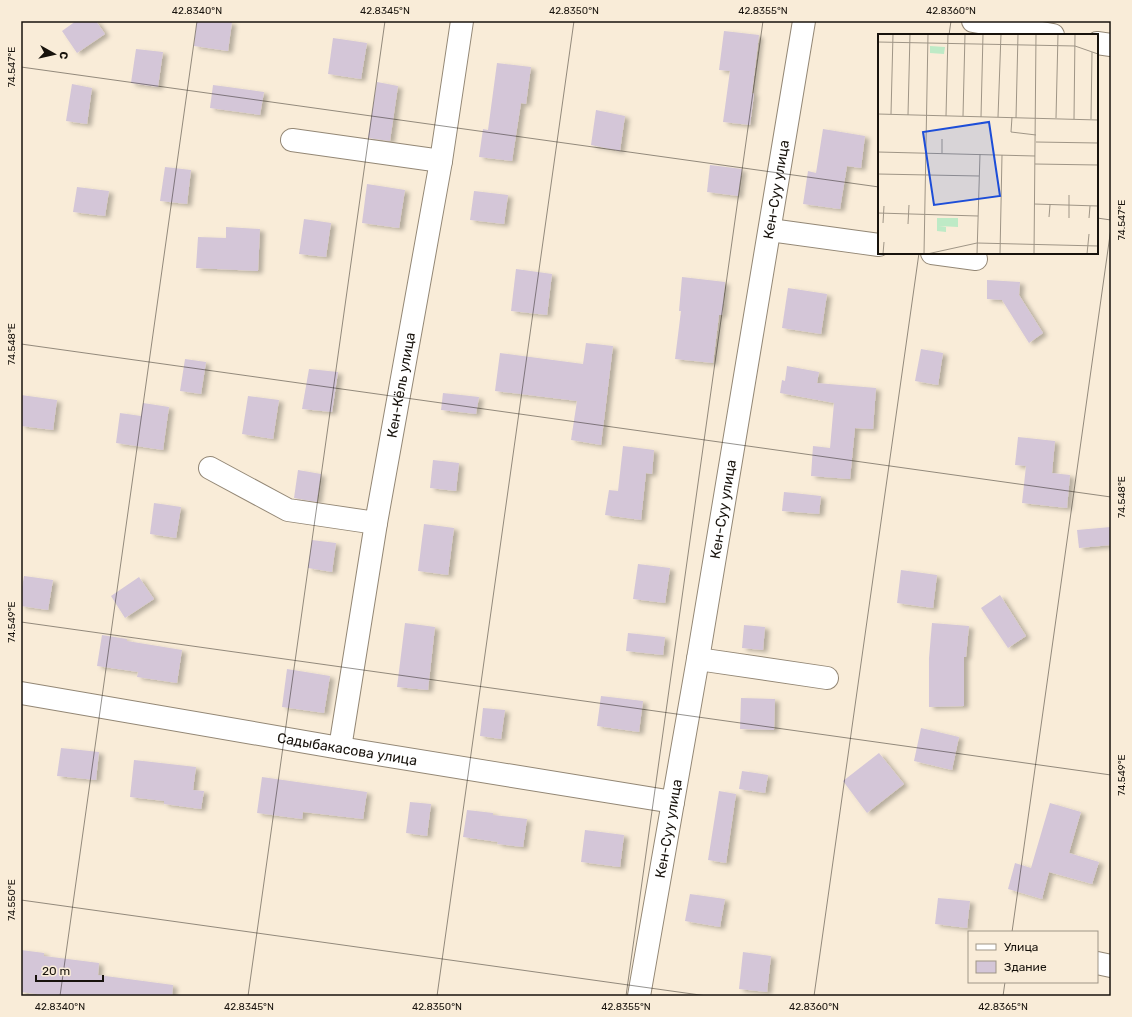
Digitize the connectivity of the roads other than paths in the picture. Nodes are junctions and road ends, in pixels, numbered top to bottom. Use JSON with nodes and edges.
{"nodes":[{"id":1,"x":462,"y":21,"type":"edge"},
{"id":2,"x":804,"y":21,"type":"edge"},
{"id":3,"x":973,"y":21,"type":"edge"},
{"id":4,"x":1047,"y":34,"type":"edge"},
{"id":5,"x":1098,"y":43,"type":"edge"},
{"id":6,"x":1111,"y":45,"type":"edge"},
{"id":7,"x":292,"y":140,"type":"dead end"},
{"id":8,"x":441,"y":161,"type":"junction"},
{"id":9,"x":770,"y":230,"type":"junction"},
{"id":10,"x":878,"y":246,"type":"edge"},
{"id":11,"x":939,"y":254,"type":"edge"},
{"id":12,"x":976,"y":259,"type":"dead end"},
{"id":13,"x":210,"y":468,"type":"dead end"},
{"id":14,"x":376,"y":523,"type":"junction"},
{"id":15,"x":698,"y":659,"type":"junction"},
{"id":16,"x":827,"y":678,"type":"dead end"},
{"id":17,"x":21,"y":693,"type":"edge"},
{"id":18,"x":340,"y":748,"type":"junction"},
{"id":19,"x":673,"y":802,"type":"junction"},
{"id":20,"x":1098,"y":963,"type":"edge"},
{"id":21,"x":1111,"y":966,"type":"edge"},
{"id":22,"x":639,"y":996,"type":"edge"}],
"edges":[{"from":1,"to":8,"type":"street","name":"Кен-Кёль улица"},
{"from":2,"to":9,"type":"street","name":"Кен-Суу улица"},
{"from":3,"to":4,"type":"street"},
{"from":5,"to":6,"type":"street"},
{"from":7,"to":8,"type":"street"},
{"from":8,"to":14,"type":"street","name":"Кен-Кёль улица"},
{"from":9,"to":10,"type":"street"},
{"from":9,"to":15,"type":"street","name":"Кен-Суу улица"},
{"from":11,"to":12,"type":"street"},
{"from":13,"to":14,"type":"street"},
{"from":14,"to":18,"type":"street","name":"Кен-Кёль улица"},
{"from":15,"to":16,"type":"street"},
{"from":15,"to":19,"type":"street","name":"Кен-Суу улица"},
{"from":17,"to":18,"type":"street","name":"Садыбакасова улица"},
{"from":18,"to":19,"type":"street","name":"Садыбакасова улица"},
{"from":19,"to":22,"type":"street","name":"Кен-Суу улица"},
{"from":20,"to":21,"type":"street"}]}
